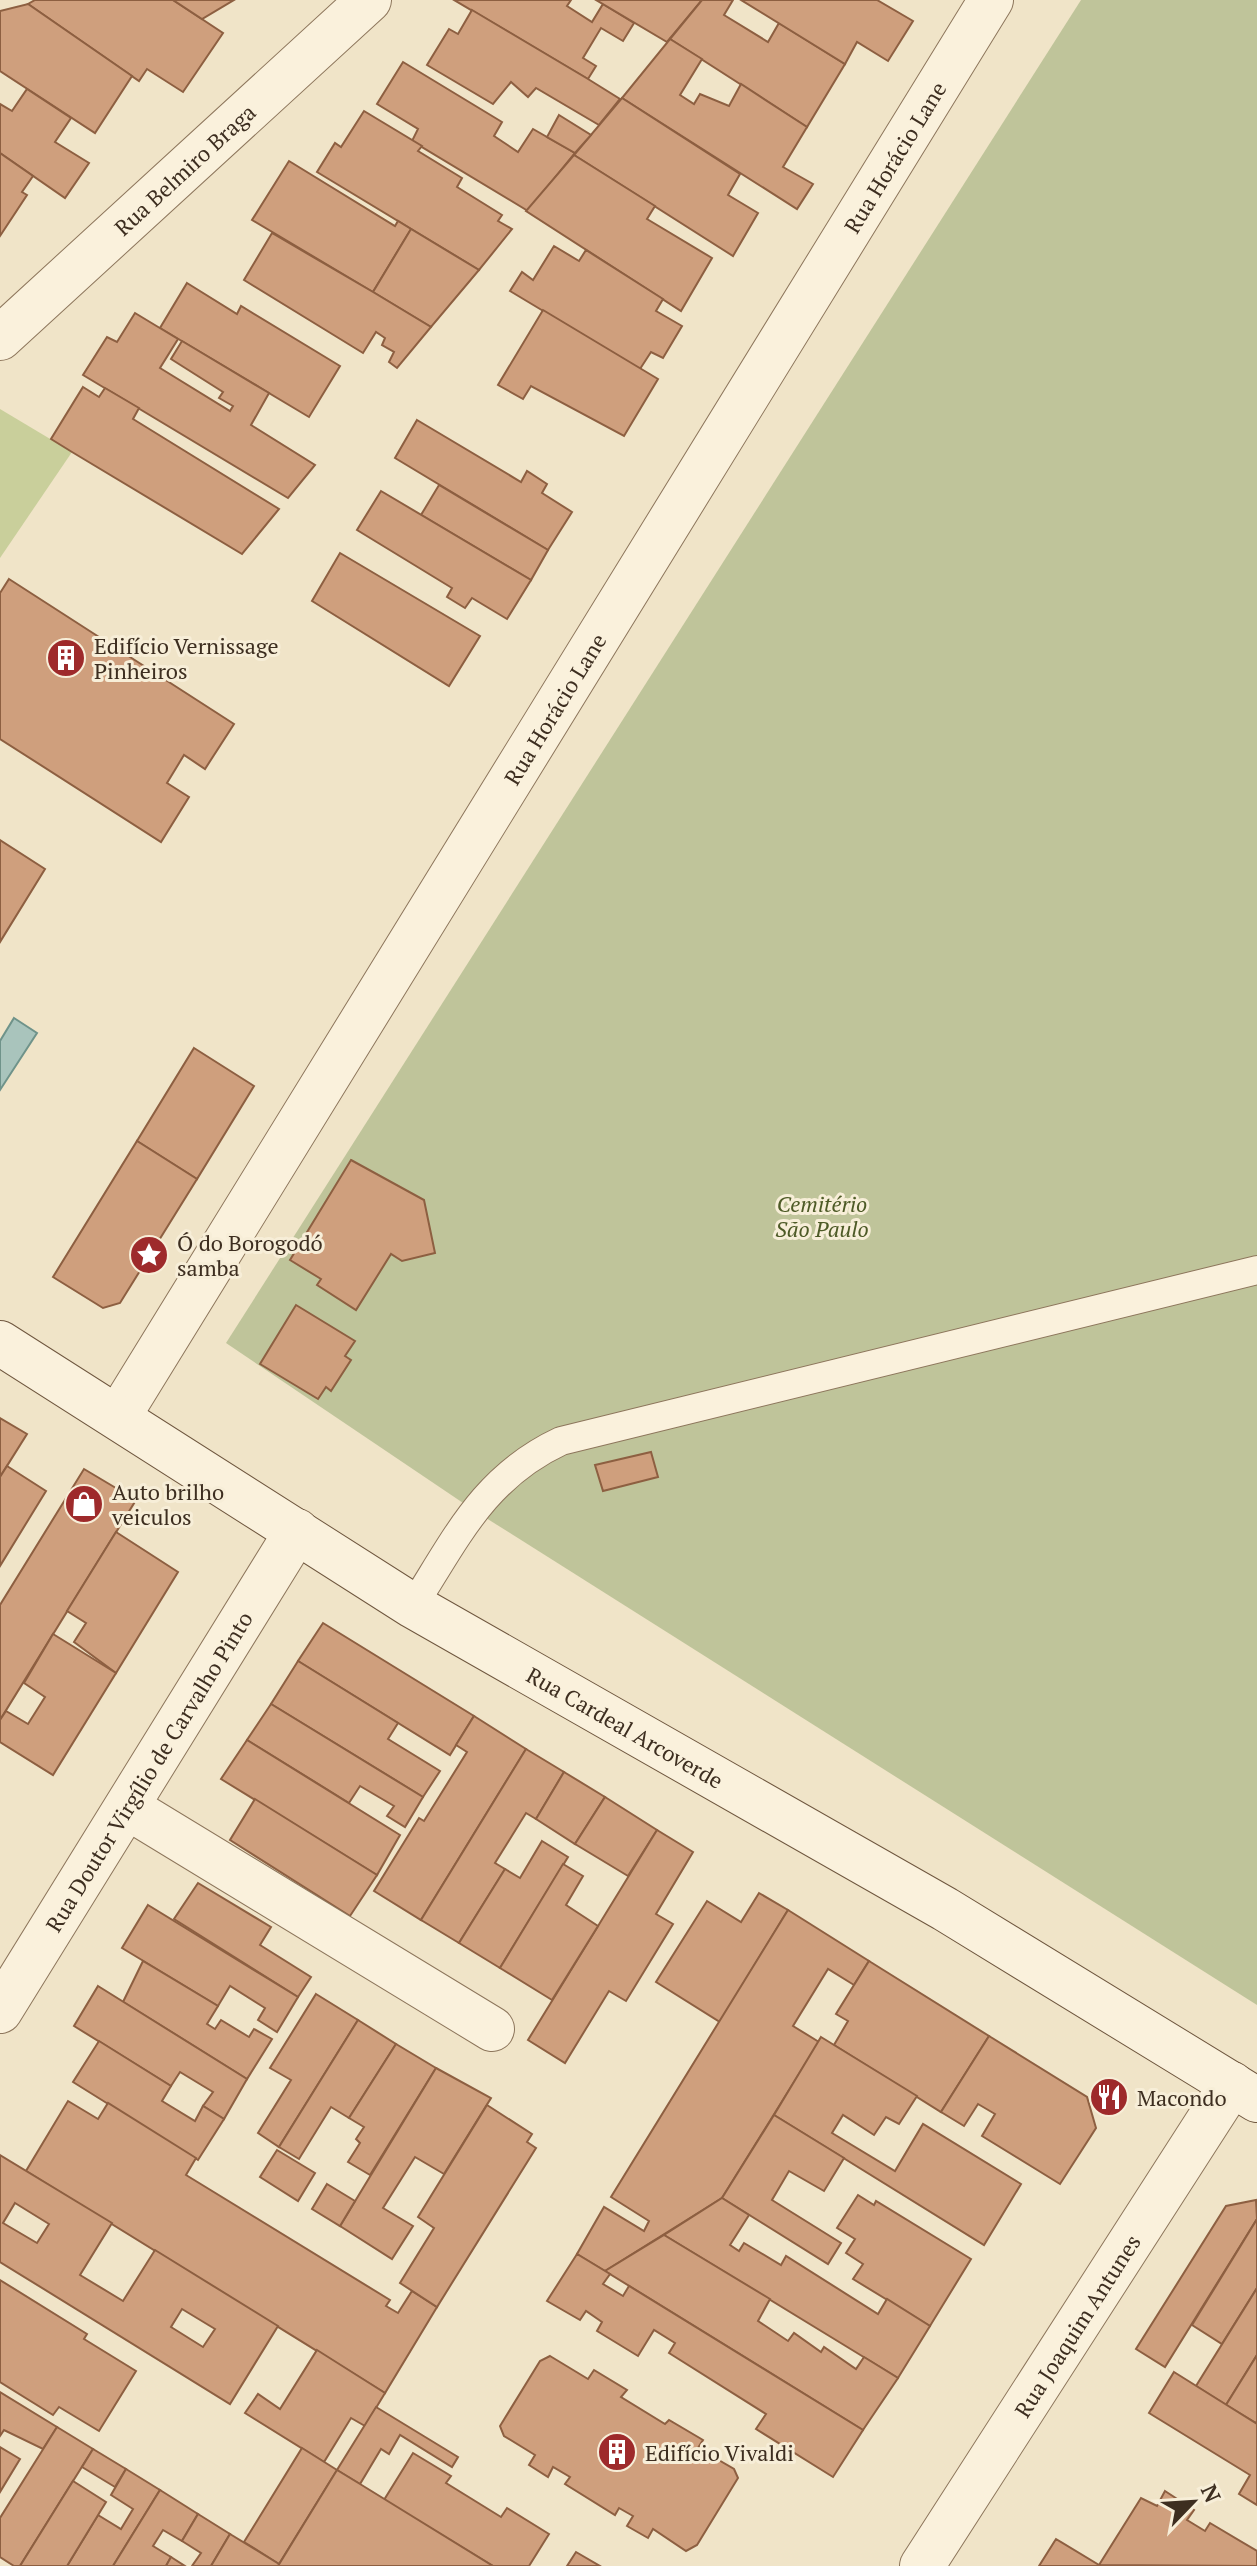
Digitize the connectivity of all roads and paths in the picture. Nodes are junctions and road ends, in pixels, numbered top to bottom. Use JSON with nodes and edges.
{"nodes":[{"id":1,"x":369,"y":0,"type":"edge"},
{"id":2,"x":991,"y":0,"type":"edge"},
{"id":3,"x":0,"y":338,"type":"edge"},
{"id":4,"x":1257,"y":1270,"type":"edge"},
{"id":5,"x":0,"y":1343,"type":"edge"},
{"id":6,"x":118,"y":1417,"type":"junction"},
{"id":7,"x":297,"y":1531,"type":"junction"},
{"id":8,"x":413,"y":1606,"type":"junction"},
{"id":9,"x":127,"y":1807,"type":"junction"},
{"id":10,"x":0,"y":2011,"type":"edge"},
{"id":11,"x":492,"y":2029,"type":"dead end"},
{"id":12,"x":1245,"y":2092,"type":"edge"},
{"id":13,"x":922,"y":2566,"type":"edge"}],
"edges":[{"from":1,"to":3,"type":"street","name":"Rua Belmiro Braga"},
{"from":2,"to":6,"type":"street","name":"Rua Horácio Lane"},
{"from":4,"to":8,"type":"lane"},
{"from":5,"to":6,"type":"street","name":"Rua Cardeal Arcoverde"},
{"from":6,"to":7,"type":"street","name":"Rua Cardeal Arcoverde"},
{"from":7,"to":8,"type":"street","name":"Rua Cardeal Arcoverde"},
{"from":7,"to":9,"type":"street","name":"Rua Doutor Virgílio de Carvalho Pinto"},
{"from":8,"to":12,"type":"street","name":"Rua Cardeal Arcoverde"},
{"from":9,"to":10,"type":"street","name":"Rua Doutor Virgílio de Carvalho Pinto"},
{"from":9,"to":11,"type":"street"},
{"from":12,"to":13,"type":"street","name":"Rua Joaquim Antunes"}]}
